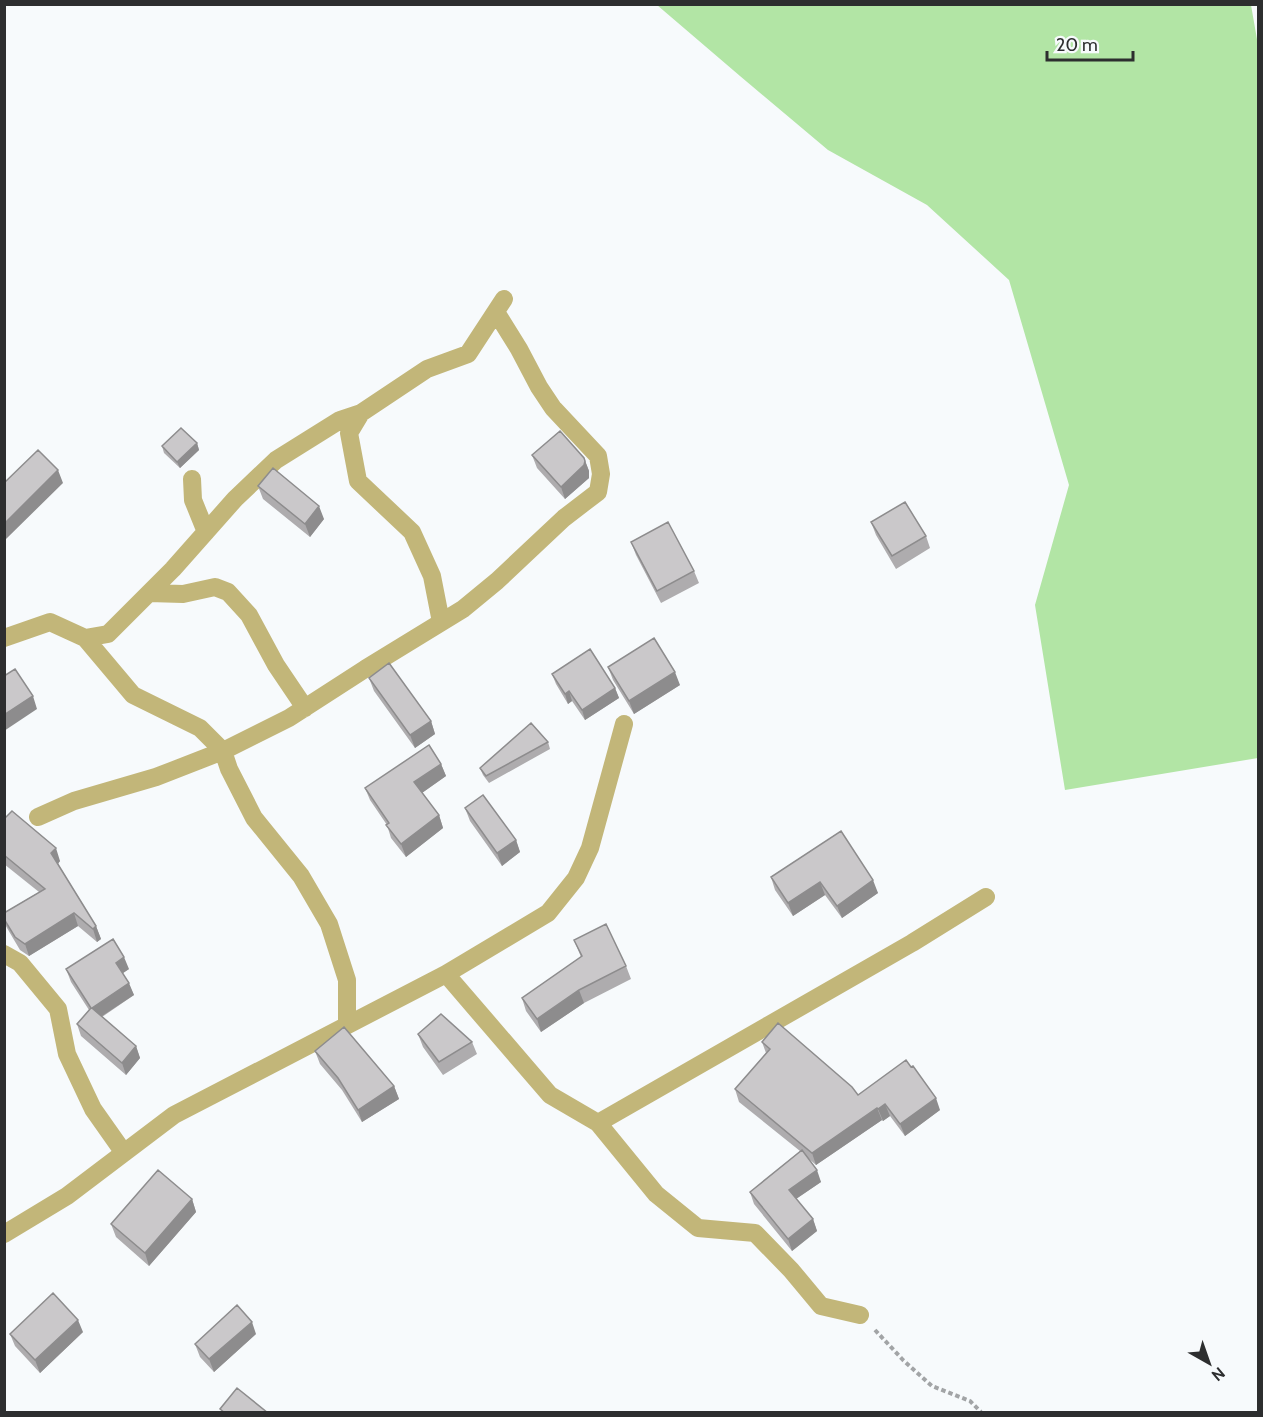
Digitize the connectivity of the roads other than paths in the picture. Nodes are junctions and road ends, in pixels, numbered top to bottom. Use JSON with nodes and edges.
{"nodes":[{"id":1,"x":361,"y":413,"type":"junction"},
{"id":2,"x":192,"y":479,"type":"dead end"},
{"id":3,"x":206,"y":532,"type":"junction"},
{"id":4,"x":149,"y":593,"type":"junction"},
{"id":5,"x":441,"y":622,"type":"junction"},
{"id":6,"x":4,"y":638,"type":"edge"},
{"id":7,"x":85,"y":638,"type":"junction"},
{"id":8,"x":305,"y":708,"type":"junction"},
{"id":9,"x":624,"y":724,"type":"dead end"},
{"id":10,"x":223,"y":751,"type":"junction"},
{"id":11,"x":38,"y":817,"type":"dead end"},
{"id":12,"x":986,"y":897,"type":"dead end"},
{"id":13,"x":4,"y":954,"type":"edge"},
{"id":14,"x":446,"y":974,"type":"junction"},
{"id":15,"x":347,"y":1025,"type":"junction"},
{"id":16,"x":598,"y":1123,"type":"junction"},
{"id":17,"x":124,"y":1153,"type":"junction"},
{"id":18,"x":4,"y":1234,"type":"edge"},
{"id":19,"x":860,"y":1315,"type":"road end"}],
"edges":[{"from":1,"to":3,"type":"street"},
{"from":1,"to":5,"type":"street"},
{"from":1,"to":5,"type":"street"},
{"from":2,"to":3,"type":"street"},
{"from":3,"to":4,"type":"street"},
{"from":4,"to":7,"type":"street"},
{"from":4,"to":8,"type":"street"},
{"from":5,"to":8,"type":"street"},
{"from":6,"to":7,"type":"street"},
{"from":7,"to":10,"type":"street"},
{"from":8,"to":10,"type":"street"},
{"from":9,"to":14,"type":"street"},
{"from":10,"to":11,"type":"street"},
{"from":10,"to":15,"type":"street"},
{"from":12,"to":16,"type":"street"},
{"from":13,"to":17,"type":"street"},
{"from":14,"to":15,"type":"street"},
{"from":14,"to":16,"type":"street"},
{"from":15,"to":17,"type":"street"},
{"from":16,"to":19,"type":"street"},
{"from":17,"to":18,"type":"street"}]}
